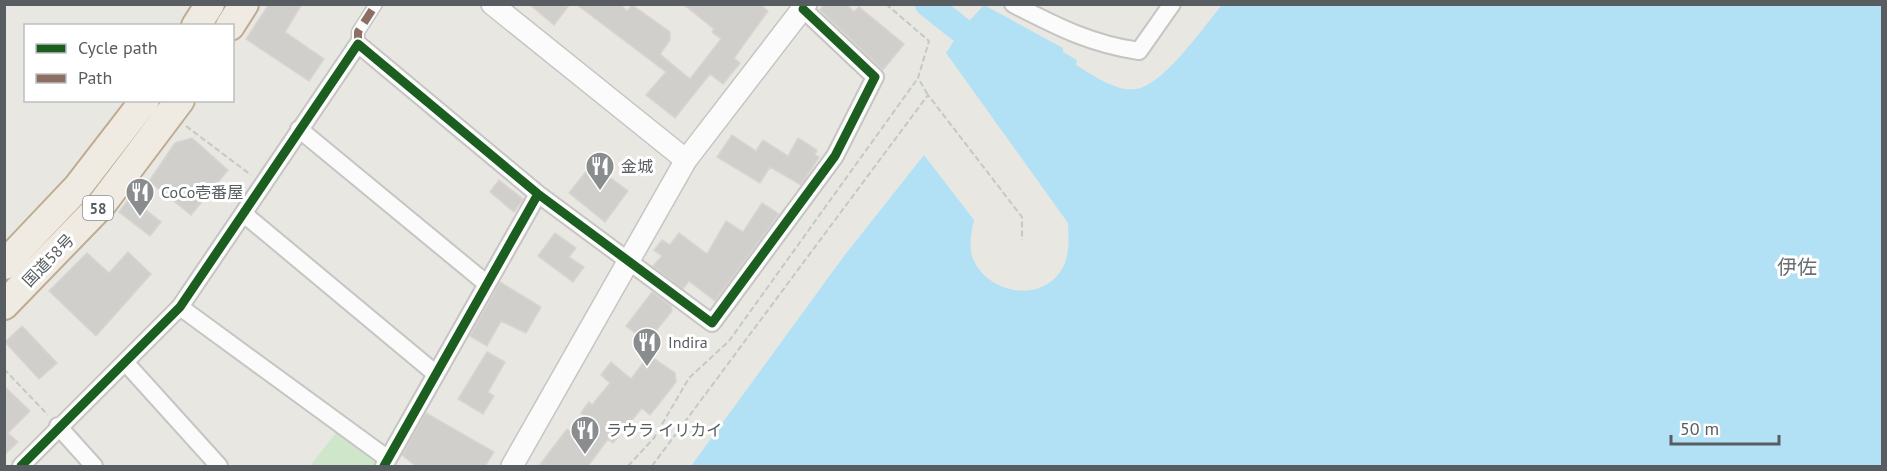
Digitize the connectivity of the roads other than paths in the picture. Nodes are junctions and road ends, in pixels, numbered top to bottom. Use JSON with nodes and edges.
{"nodes":[{"id":1,"x":210,"y":4,"type":"edge"},
{"id":2,"x":244,"y":4,"type":"edge"},
{"id":3,"x":376,"y":4,"type":"edge"},
{"id":4,"x":492,"y":4,"type":"edge"},
{"id":5,"x":1013,"y":4,"type":"edge"},
{"id":6,"x":1172,"y":4,"type":"edge"},
{"id":7,"x":805,"y":7,"type":"edge"},
{"id":8,"x":197,"y":24,"type":"edge"},
{"id":9,"x":231,"y":24,"type":"edge"},
{"id":10,"x":358,"y":44,"type":"junction"},
{"id":11,"x":143,"y":102,"type":"edge"},
{"id":12,"x":181,"y":112,"type":"edge"},
{"id":13,"x":299,"y":129,"type":"junction"},
{"id":14,"x":686,"y":160,"type":"junction"},
{"id":15,"x":538,"y":194,"type":"junction"},
{"id":16,"x":244,"y":214,"type":"junction"},
{"id":17,"x":629,"y":261,"type":"junction"},
{"id":18,"x":4,"y":265,"type":"edge"},
{"id":19,"x":487,"y":284,"type":"junction"},
{"id":20,"x":4,"y":305,"type":"edge"},
{"id":21,"x":180,"y":307,"type":"junction"},
{"id":22,"x":125,"y":362,"type":"junction"},
{"id":23,"x":436,"y":374,"type":"junction"},
{"id":24,"x":58,"y":426,"type":"junction"},
{"id":25,"x":386,"y":463,"type":"edge"},
{"id":26,"x":21,"y":466,"type":"edge"},
{"id":27,"x":94,"y":466,"type":"edge"},
{"id":28,"x":219,"y":466,"type":"edge"},
{"id":29,"x":512,"y":466,"type":"edge"}],
"edges":[{"from":1,"to":8,"type":"highway"},
{"from":2,"to":9,"type":"highway"},
{"from":3,"to":10,"type":"street"},
{"from":4,"to":14,"type":"street"},
{"from":5,"to":6,"type":"street"},
{"from":7,"to":14,"type":"street"},
{"from":7,"to":17,"type":"street"},
{"from":10,"to":13,"type":"street"},
{"from":10,"to":15,"type":"street"},
{"from":11,"to":18,"type":"highway","name":"国道58号","number":"58"},
{"from":12,"to":20,"type":"highway","name":"国道58号","number":"58"},
{"from":13,"to":16,"type":"street"},
{"from":13,"to":19,"type":"street"},
{"from":14,"to":17,"type":"street"},
{"from":15,"to":17,"type":"street"},
{"from":15,"to":19,"type":"street"},
{"from":16,"to":21,"type":"street"},
{"from":16,"to":23,"type":"street"},
{"from":17,"to":29,"type":"street"},
{"from":19,"to":23,"type":"street"},
{"from":21,"to":22,"type":"street"},
{"from":21,"to":25,"type":"street"},
{"from":22,"to":24,"type":"street"},
{"from":22,"to":28,"type":"street"},
{"from":23,"to":25,"type":"street"},
{"from":24,"to":26,"type":"street"},
{"from":24,"to":27,"type":"street"}]}
